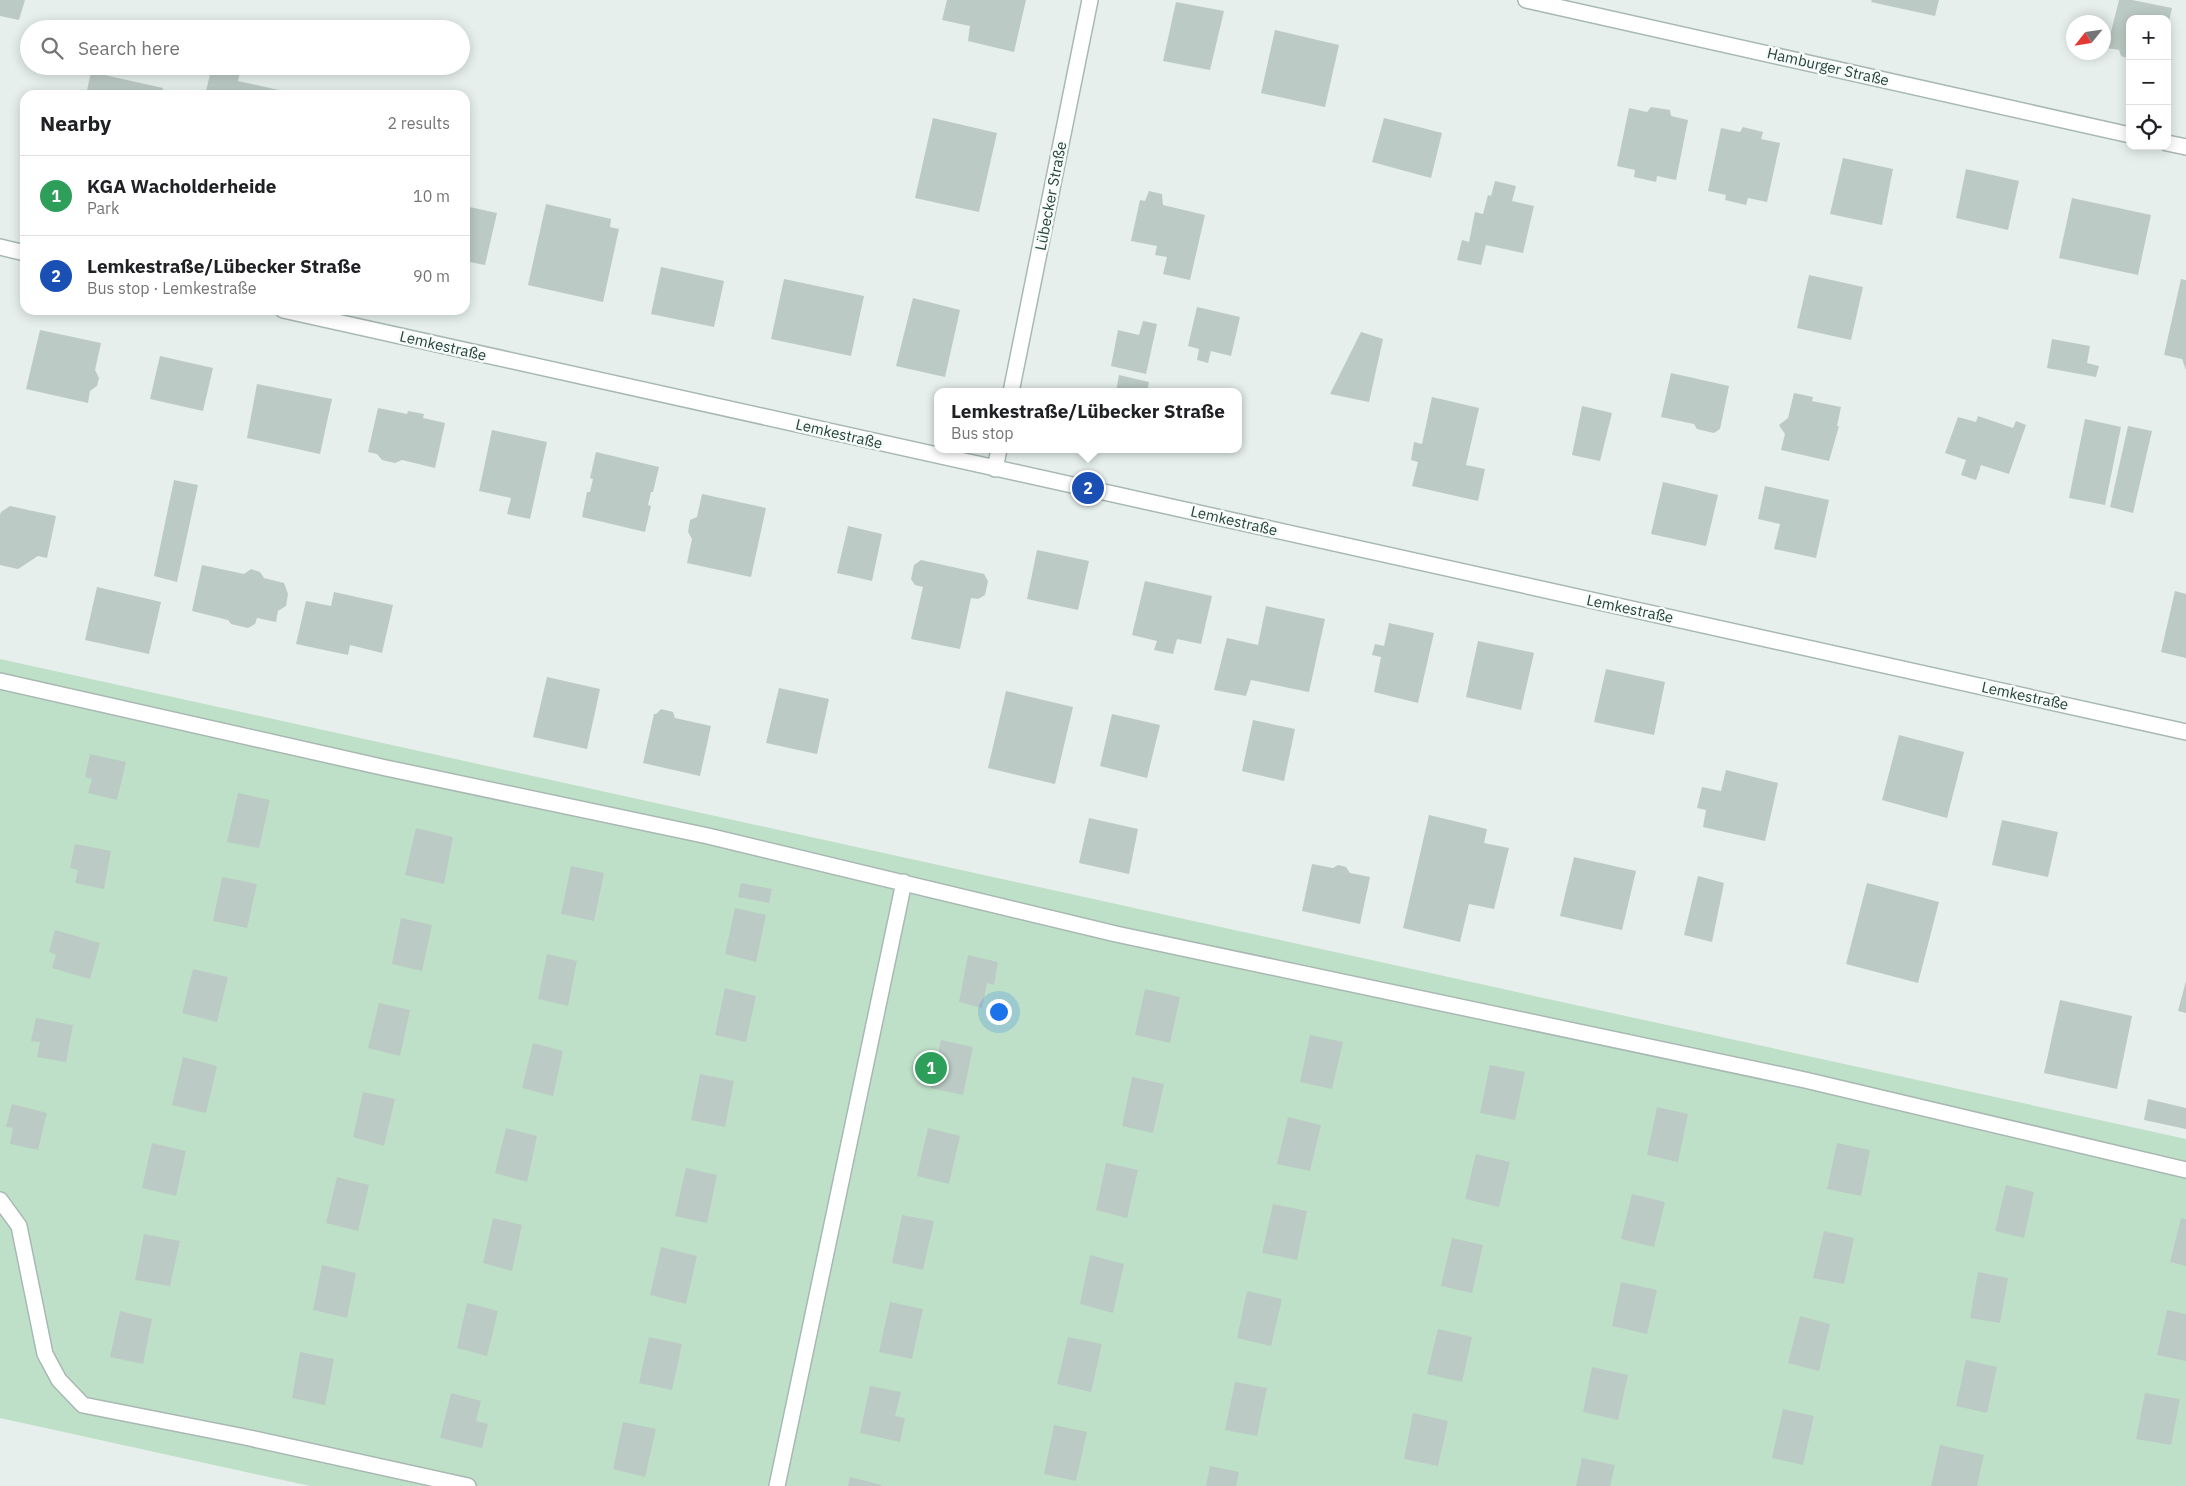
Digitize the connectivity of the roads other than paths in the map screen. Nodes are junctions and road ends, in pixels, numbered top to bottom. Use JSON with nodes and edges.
{"nodes":[{"id":1,"x":1090,"y":0,"type":"edge"},
{"id":2,"x":1526,"y":0,"type":"edge"},
{"id":3,"x":2126,"y":134,"type":"edge"},
{"id":4,"x":2171,"y":144,"type":"edge"},
{"id":5,"x":2186,"y":148,"type":"edge"},
{"id":6,"x":0,"y":247,"type":"edge"},
{"id":7,"x":20,"y":252,"type":"edge"},
{"id":8,"x":305,"y":315,"type":"edge"},
{"id":9,"x":1012,"y":388,"type":"edge"},
{"id":10,"x":998,"y":453,"type":"edge"},
{"id":11,"x":995,"y":469,"type":"junction"},
{"id":12,"x":0,"y":682,"type":"edge"},
{"id":13,"x":2186,"y":732,"type":"edge"},
{"id":14,"x":904,"y":882,"type":"junction"},
{"id":15,"x":2186,"y":1170,"type":"edge"},
{"id":16,"x":0,"y":1200,"type":"edge"},
{"id":17,"x":468,"y":1486,"type":"edge"},
{"id":18,"x":776,"y":1486,"type":"edge"}],
"edges":[{"from":1,"to":9,"type":"street","name":"Lübecker Straße"},
{"from":2,"to":3,"type":"street","name":"Hamburger Straße"},
{"from":4,"to":5,"type":"street"},
{"from":6,"to":7,"type":"street"},
{"from":8,"to":11,"type":"street","name":"Lemkestraße"},
{"from":10,"to":11,"type":"street"},
{"from":11,"to":13,"type":"street","name":"Lemkestraße"},
{"from":12,"to":14,"type":"street"},
{"from":14,"to":15,"type":"street"},
{"from":14,"to":18,"type":"street"},
{"from":16,"to":17,"type":"street"}]}
